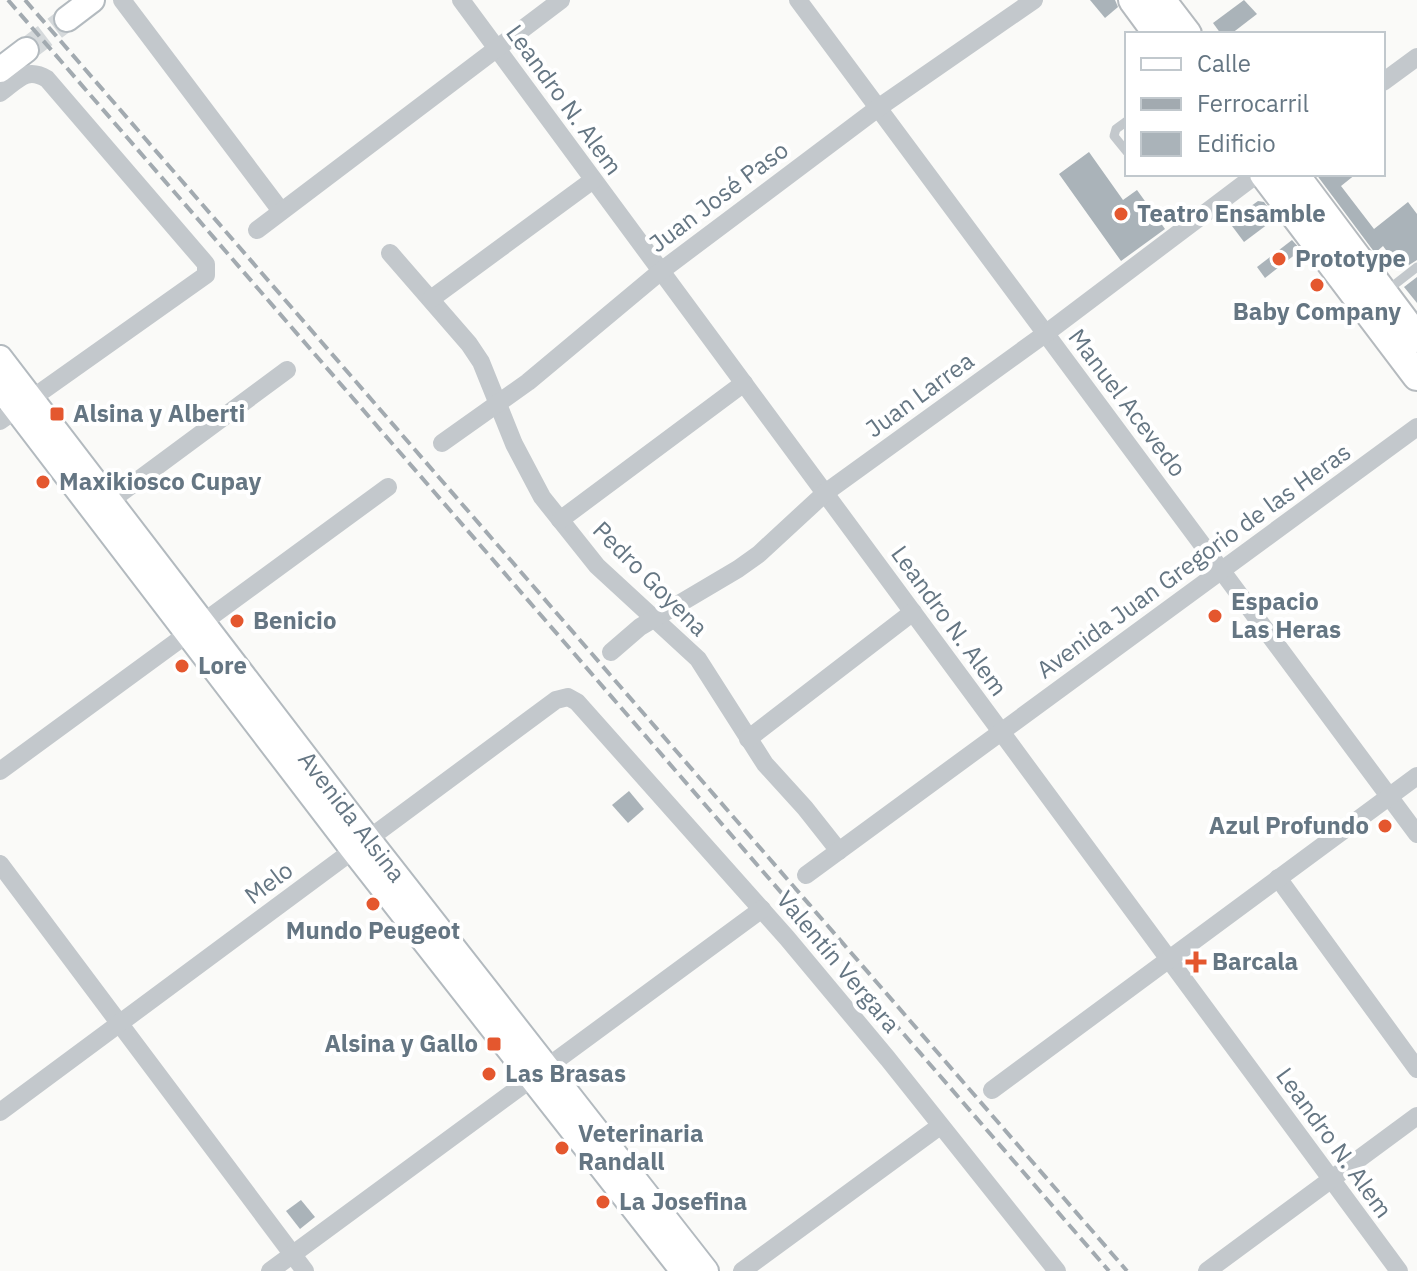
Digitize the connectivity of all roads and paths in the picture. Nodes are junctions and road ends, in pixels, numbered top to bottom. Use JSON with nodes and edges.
{"nodes":[{"id":1,"x":92,"y":0,"type":"edge"},
{"id":2,"x":122,"y":0,"type":"edge"},
{"id":3,"x":461,"y":0,"type":"edge"},
{"id":4,"x":561,"y":0,"type":"edge"},
{"id":5,"x":798,"y":0,"type":"edge"},
{"id":6,"x":1034,"y":0,"type":"edge"},
{"id":7,"x":1133,"y":0,"type":"edge"},
{"id":8,"x":1161,"y":0,"type":"edge"},
{"id":9,"x":67,"y":19,"type":"tunnel mouth"},
{"id":10,"x":1157,"y":32,"type":"edge"},
{"id":11,"x":1185,"y":32,"type":"edge"},
{"id":12,"x":496,"y":48,"type":"junction"},
{"id":13,"x":17,"y":56,"type":"edge"},
{"id":14,"x":1417,"y":57,"type":"edge"},
{"id":15,"x":0,"y":70,"type":"edge"},
{"id":16,"x":1385,"y":81,"type":"edge"},
{"id":17,"x":0,"y":93,"type":"edge"},
{"id":18,"x":878,"y":108,"type":"junction"},
{"id":19,"x":1125,"y":122,"type":"edge"},
{"id":20,"x":1125,"y":150,"type":"edge"},
{"id":21,"x":1254,"y":176,"type":"edge"},
{"id":22,"x":1266,"y":176,"type":"edge"},
{"id":23,"x":1296,"y":176,"type":"edge"},
{"id":24,"x":593,"y":180,"type":"junction"},
{"id":25,"x":281,"y":211,"type":"junction"},
{"id":26,"x":257,"y":230,"type":"dead end"},
{"id":27,"x":390,"y":253,"type":"dead end"},
{"id":28,"x":1417,"y":267,"type":"edge"},
{"id":29,"x":661,"y":271,"type":"junction"},
{"id":30,"x":1384,"y":293,"type":"junction"},
{"id":31,"x":431,"y":299,"type":"junction"},
{"id":32,"x":1045,"y":334,"type":"junction"},
{"id":33,"x":1416,"y":335,"type":"edge"},
{"id":34,"x":0,"y":358,"type":"edge"},
{"id":35,"x":287,"y":370,"type":"dead end"},
{"id":36,"x":1417,"y":376,"type":"edge"},
{"id":37,"x":744,"y":383,"type":"junction"},
{"id":38,"x":0,"y":388,"type":"edge"},
{"id":39,"x":498,"y":405,"type":"junction"},
{"id":40,"x":16,"y":410,"type":"edge"},
{"id":41,"x":1417,"y":427,"type":"edge"},
{"id":42,"x":442,"y":443,"type":"dead end"},
{"id":43,"x":388,"y":487,"type":"dead end"},
{"id":44,"x":825,"y":493,"type":"junction"},
{"id":45,"x":110,"y":501,"type":"junction"},
{"id":46,"x":560,"y":520,"type":"junction"},
{"id":47,"x":1222,"y":570,"type":"junction"},
{"id":48,"x":913,"y":612,"type":"junction"},
{"id":49,"x":654,"y":618,"type":"junction"},
{"id":50,"x":196,"y":627,"type":"junction"},
{"id":51,"x":611,"y":652,"type":"dead end"},
{"id":52,"x":568,"y":697,"type":"joint"},
{"id":53,"x":1001,"y":732,"type":"junction"},
{"id":54,"x":748,"y":739,"type":"junction"},
{"id":55,"x":0,"y":771,"type":"edge"},
{"id":56,"x":1417,"y":776,"type":"edge"},
{"id":57,"x":1389,"y":796,"type":"junction"},
{"id":58,"x":1417,"y":834,"type":"edge"},
{"id":59,"x":361,"y":845,"type":"junction"},
{"id":60,"x":839,"y":851,"type":"junction"},
{"id":61,"x":0,"y":864,"type":"edge"},
{"id":62,"x":806,"y":875,"type":"dead end"},
{"id":63,"x":1278,"y":878,"type":"junction"},
{"id":64,"x":762,"y":909,"type":"junction"},
{"id":65,"x":1168,"y":958,"type":"junction"},
{"id":66,"x":119,"y":1024,"type":"junction"},
{"id":67,"x":1417,"y":1069,"type":"edge"},
{"id":68,"x":539,"y":1072,"type":"junction"},
{"id":69,"x":992,"y":1090,"type":"dead end"},
{"id":70,"x":0,"y":1112,"type":"edge"},
{"id":71,"x":1417,"y":1116,"type":"edge"},
{"id":72,"x":940,"y":1126,"type":"junction"},
{"id":73,"x":1331,"y":1179,"type":"junction"},
{"id":74,"x":292,"y":1255,"type":"junction"},
{"id":75,"x":270,"y":1271,"type":"edge"},
{"id":76,"x":305,"y":1271,"type":"edge"},
{"id":77,"x":683,"y":1271,"type":"edge"},
{"id":78,"x":706,"y":1271,"type":"edge"},
{"id":79,"x":742,"y":1271,"type":"edge"},
{"id":80,"x":1057,"y":1271,"type":"edge"},
{"id":81,"x":1207,"y":1271,"type":"edge"},
{"id":82,"x":1399,"y":1271,"type":"edge"}],
"edges":[{"from":1,"to":9,"type":"main road"},
{"from":2,"to":25,"type":"street"},
{"from":3,"to":12,"type":"street","name":"Leandro N. Alem"},
{"from":4,"to":12,"type":"street"},
{"from":5,"to":18,"type":"street","name":"Manuel Acevedo"},
{"from":6,"to":18,"type":"street","name":"Juan José Paso"},
{"from":7,"to":10,"type":"main road"},
{"from":8,"to":11,"type":"main road"},
{"from":12,"to":24,"type":"street","name":"Leandro N. Alem"},
{"from":12,"to":25,"type":"street"},
{"from":13,"to":15,"type":"main road"},
{"from":13,"to":17,"type":"street"},
{"from":13,"to":40,"type":"street"},
{"from":14,"to":16,"type":"street"},
{"from":18,"to":29,"type":"street","name":"Juan José Paso"},
{"from":18,"to":32,"type":"street","name":"Manuel Acevedo"},
{"from":19,"to":20,"type":"lane"},
{"from":21,"to":32,"type":"street","name":"Juan Larrea"},
{"from":22,"to":36,"type":"main road"},
{"from":23,"to":30,"type":"main road"},
{"from":24,"to":29,"type":"street","name":"Leandro N. Alem"},
{"from":24,"to":31,"type":"street"},
{"from":25,"to":26,"type":"street"},
{"from":27,"to":31,"type":"street","name":"Pedro Goyena"},
{"from":28,"to":30,"type":"lane"},
{"from":29,"to":37,"type":"street","name":"Leandro N. Alem"},
{"from":29,"to":39,"type":"street","name":"Juan José Paso"},
{"from":30,"to":33,"type":"main road"},
{"from":31,"to":39,"type":"street","name":"Pedro Goyena"},
{"from":32,"to":44,"type":"street","name":"Juan Larrea"},
{"from":32,"to":47,"type":"street","name":"Manuel Acevedo"},
{"from":34,"to":40,"type":"main road","name":"Avenida Alsina"},
{"from":35,"to":45,"type":"street"},
{"from":37,"to":44,"type":"street","name":"Leandro N. Alem"},
{"from":37,"to":46,"type":"street"},
{"from":38,"to":40,"type":"main road","name":"Avenida Alsina"},
{"from":39,"to":42,"type":"street","name":"Juan José Paso"},
{"from":39,"to":46,"type":"street","name":"Pedro Goyena"},
{"from":40,"to":45,"type":"main road","name":"Avenida Alsina"},
{"from":40,"to":50,"type":"main road","name":"Avenida Alsina"},
{"from":41,"to":47,"type":"street","name":"Avenida Juan Gregorio de las Heras"},
{"from":43,"to":50,"type":"street"},
{"from":44,"to":48,"type":"street","name":"Leandro N. Alem"},
{"from":44,"to":49,"type":"street","name":"Juan Larrea"},
{"from":45,"to":50,"type":"main road","name":"Avenida Alsina"},
{"from":46,"to":49,"type":"street","name":"Pedro Goyena"},
{"from":47,"to":53,"type":"street","name":"Avenida Juan Gregorio de las Heras"},
{"from":47,"to":57,"type":"street","name":"Manuel Acevedo"},
{"from":48,"to":53,"type":"street","name":"Leandro N. Alem"},
{"from":48,"to":54,"type":"street"},
{"from":49,"to":51,"type":"street","name":"Juan Larrea"},
{"from":49,"to":54,"type":"street","name":"Pedro Goyena"},
{"from":50,"to":55,"type":"street"},
{"from":50,"to":59,"type":"main road","name":"Avenida Alsina"},
{"from":52,"to":59,"type":"street","name":"Melo"},
{"from":52,"to":64,"type":"street","name":"Valentín Vergara"},
{"from":53,"to":60,"type":"street","name":"Avenida Juan Gregorio de las Heras"},
{"from":53,"to":65,"type":"street","name":"Leandro N. Alem"},
{"from":54,"to":60,"type":"street","name":"Pedro Goyena"},
{"from":56,"to":57,"type":"street"},
{"from":57,"to":58,"type":"street","name":"Manuel Acevedo"},
{"from":57,"to":63,"type":"street"},
{"from":59,"to":66,"type":"street","name":"Melo"},
{"from":59,"to":68,"type":"main road","name":"Avenida Alsina"},
{"from":60,"to":62,"type":"street","name":"Avenida Juan Gregorio de las Heras"},
{"from":61,"to":66,"type":"street"},
{"from":63,"to":65,"type":"street"},
{"from":63,"to":67,"type":"street"},
{"from":64,"to":68,"type":"street"},
{"from":64,"to":72,"type":"street","name":"Valentín Vergara"},
{"from":65,"to":69,"type":"street"},
{"from":65,"to":73,"type":"street","name":"Leandro N. Alem"},
{"from":66,"to":70,"type":"street","name":"Melo"},
{"from":66,"to":74,"type":"street"},
{"from":68,"to":74,"type":"street"},
{"from":68,"to":77,"type":"main road","name":"Avenida Alsina"},
{"from":68,"to":78,"type":"main road","name":"Avenida Alsina"},
{"from":71,"to":73,"type":"street"},
{"from":72,"to":79,"type":"street"},
{"from":72,"to":80,"type":"street","name":"Valentín Vergara"},
{"from":73,"to":81,"type":"street"},
{"from":73,"to":82,"type":"street","name":"Leandro N. Alem"},
{"from":74,"to":75,"type":"street"},
{"from":74,"to":76,"type":"street"}]}
